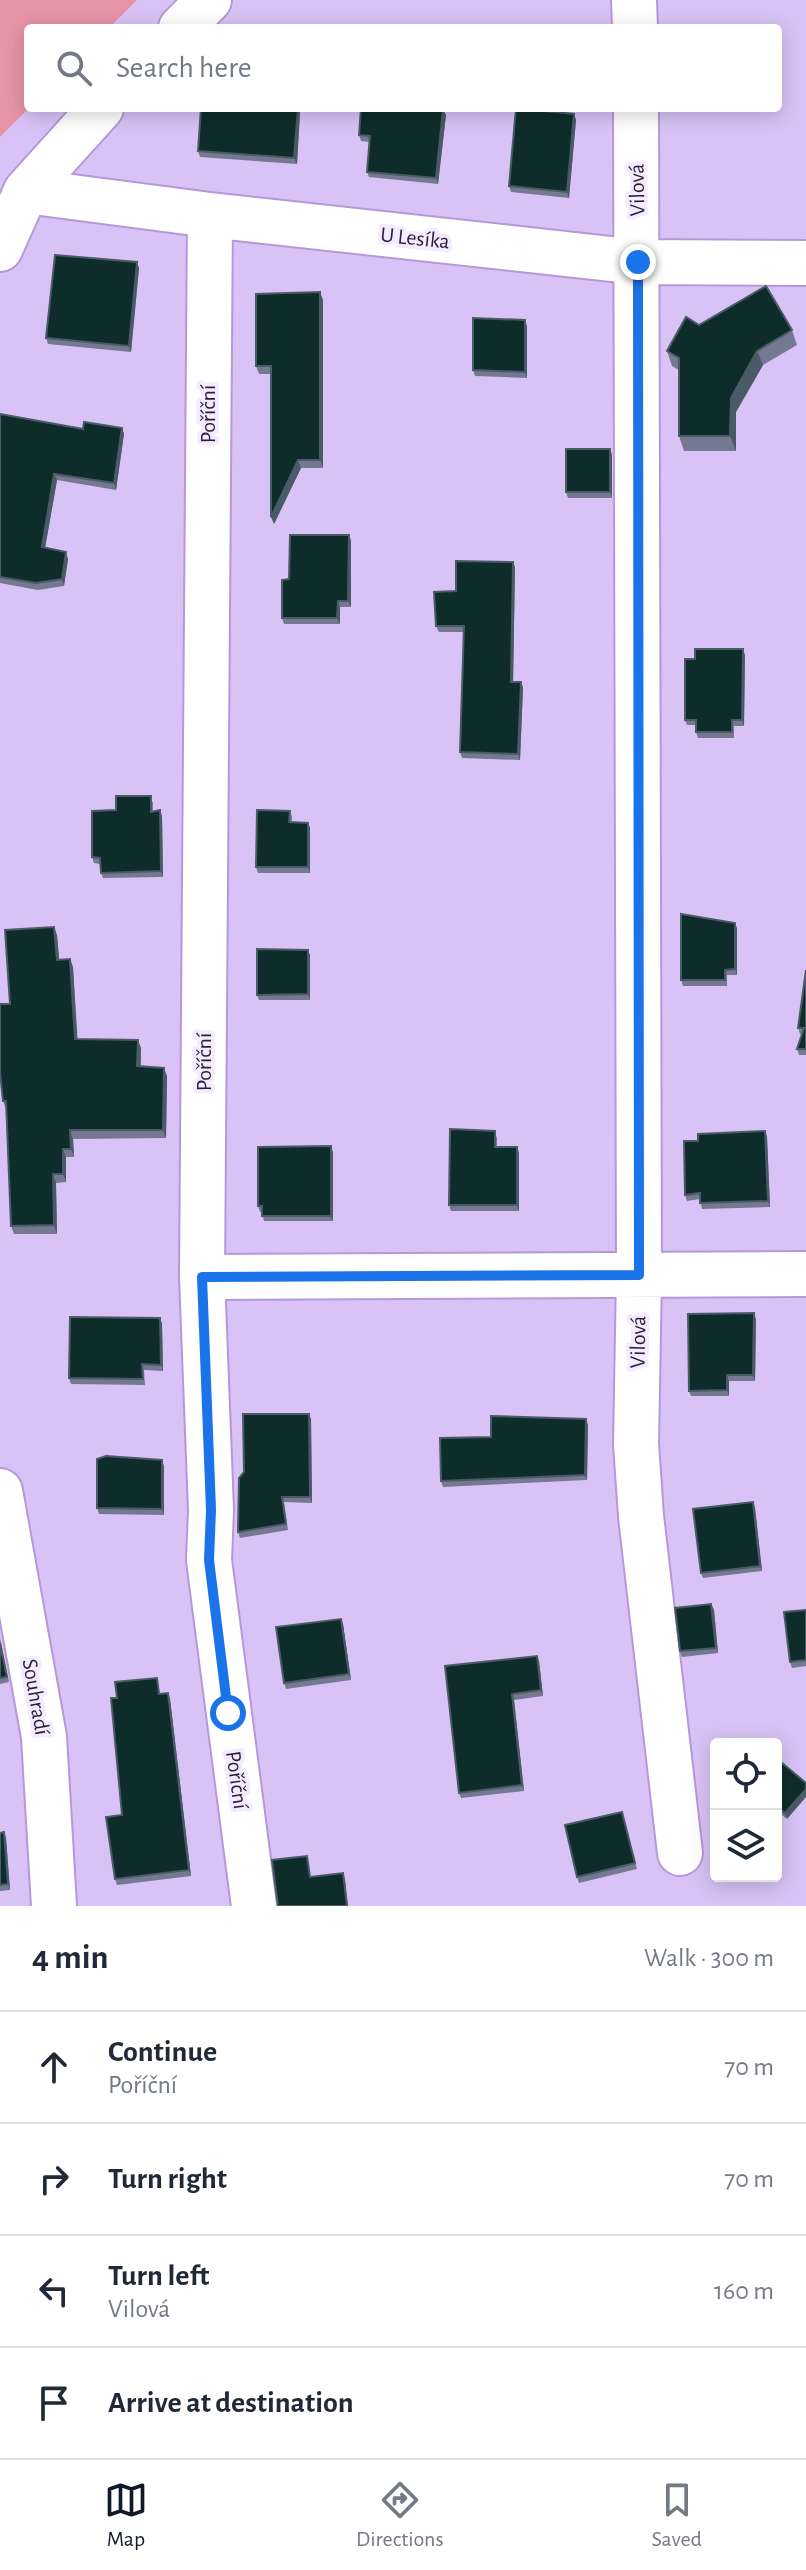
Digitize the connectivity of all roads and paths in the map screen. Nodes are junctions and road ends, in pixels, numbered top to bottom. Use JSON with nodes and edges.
{"nodes":[{"id":1,"x":209,"y":0,"type":"edge"},
{"id":2,"x":634,"y":0,"type":"edge"},
{"id":3,"x":185,"y":24,"type":"edge"},
{"id":4,"x":635,"y":24,"type":"edge"},
{"id":5,"x":97,"y":112,"type":"edge"},
{"id":6,"x":636,"y":112,"type":"edge"},
{"id":7,"x":26,"y":191,"type":"junction"},
{"id":8,"x":210,"y":215,"type":"junction"},
{"id":9,"x":0,"y":249,"type":"edge"},
{"id":10,"x":638,"y":262,"type":"junction"},
{"id":11,"x":806,"y":263,"type":"edge"},
{"id":12,"x":806,"y":1274,"type":"edge"},
{"id":13,"x":639,"y":1275,"type":"junction"},
{"id":14,"x":202,"y":1277,"type":"junction"},
{"id":15,"x":0,"y":1491,"type":"edge"},
{"id":16,"x":680,"y":1853,"type":"dead end"},
{"id":17,"x":54,"y":1906,"type":"edge"},
{"id":18,"x":254,"y":1906,"type":"edge"}],
"edges":[{"from":1,"to":3,"type":"street"},
{"from":2,"to":4,"type":"street"},
{"from":5,"to":7,"type":"street"},
{"from":6,"to":10,"type":"street","name":"Vilová"},
{"from":7,"to":8,"type":"street","name":"U Lesíka"},
{"from":7,"to":9,"type":"street"},
{"from":8,"to":10,"type":"street","name":"U Lesíka"},
{"from":8,"to":14,"type":"street","name":"Poříční"},
{"from":10,"to":11,"type":"street","name":"U Lesíka"},
{"from":10,"to":13,"type":"street","name":"Vilová"},
{"from":12,"to":13,"type":"street"},
{"from":13,"to":14,"type":"street"},
{"from":13,"to":16,"type":"street","name":"Vilová"},
{"from":14,"to":18,"type":"street","name":"Poříční"},
{"from":15,"to":17,"type":"street","name":"Souhradí"}]}
